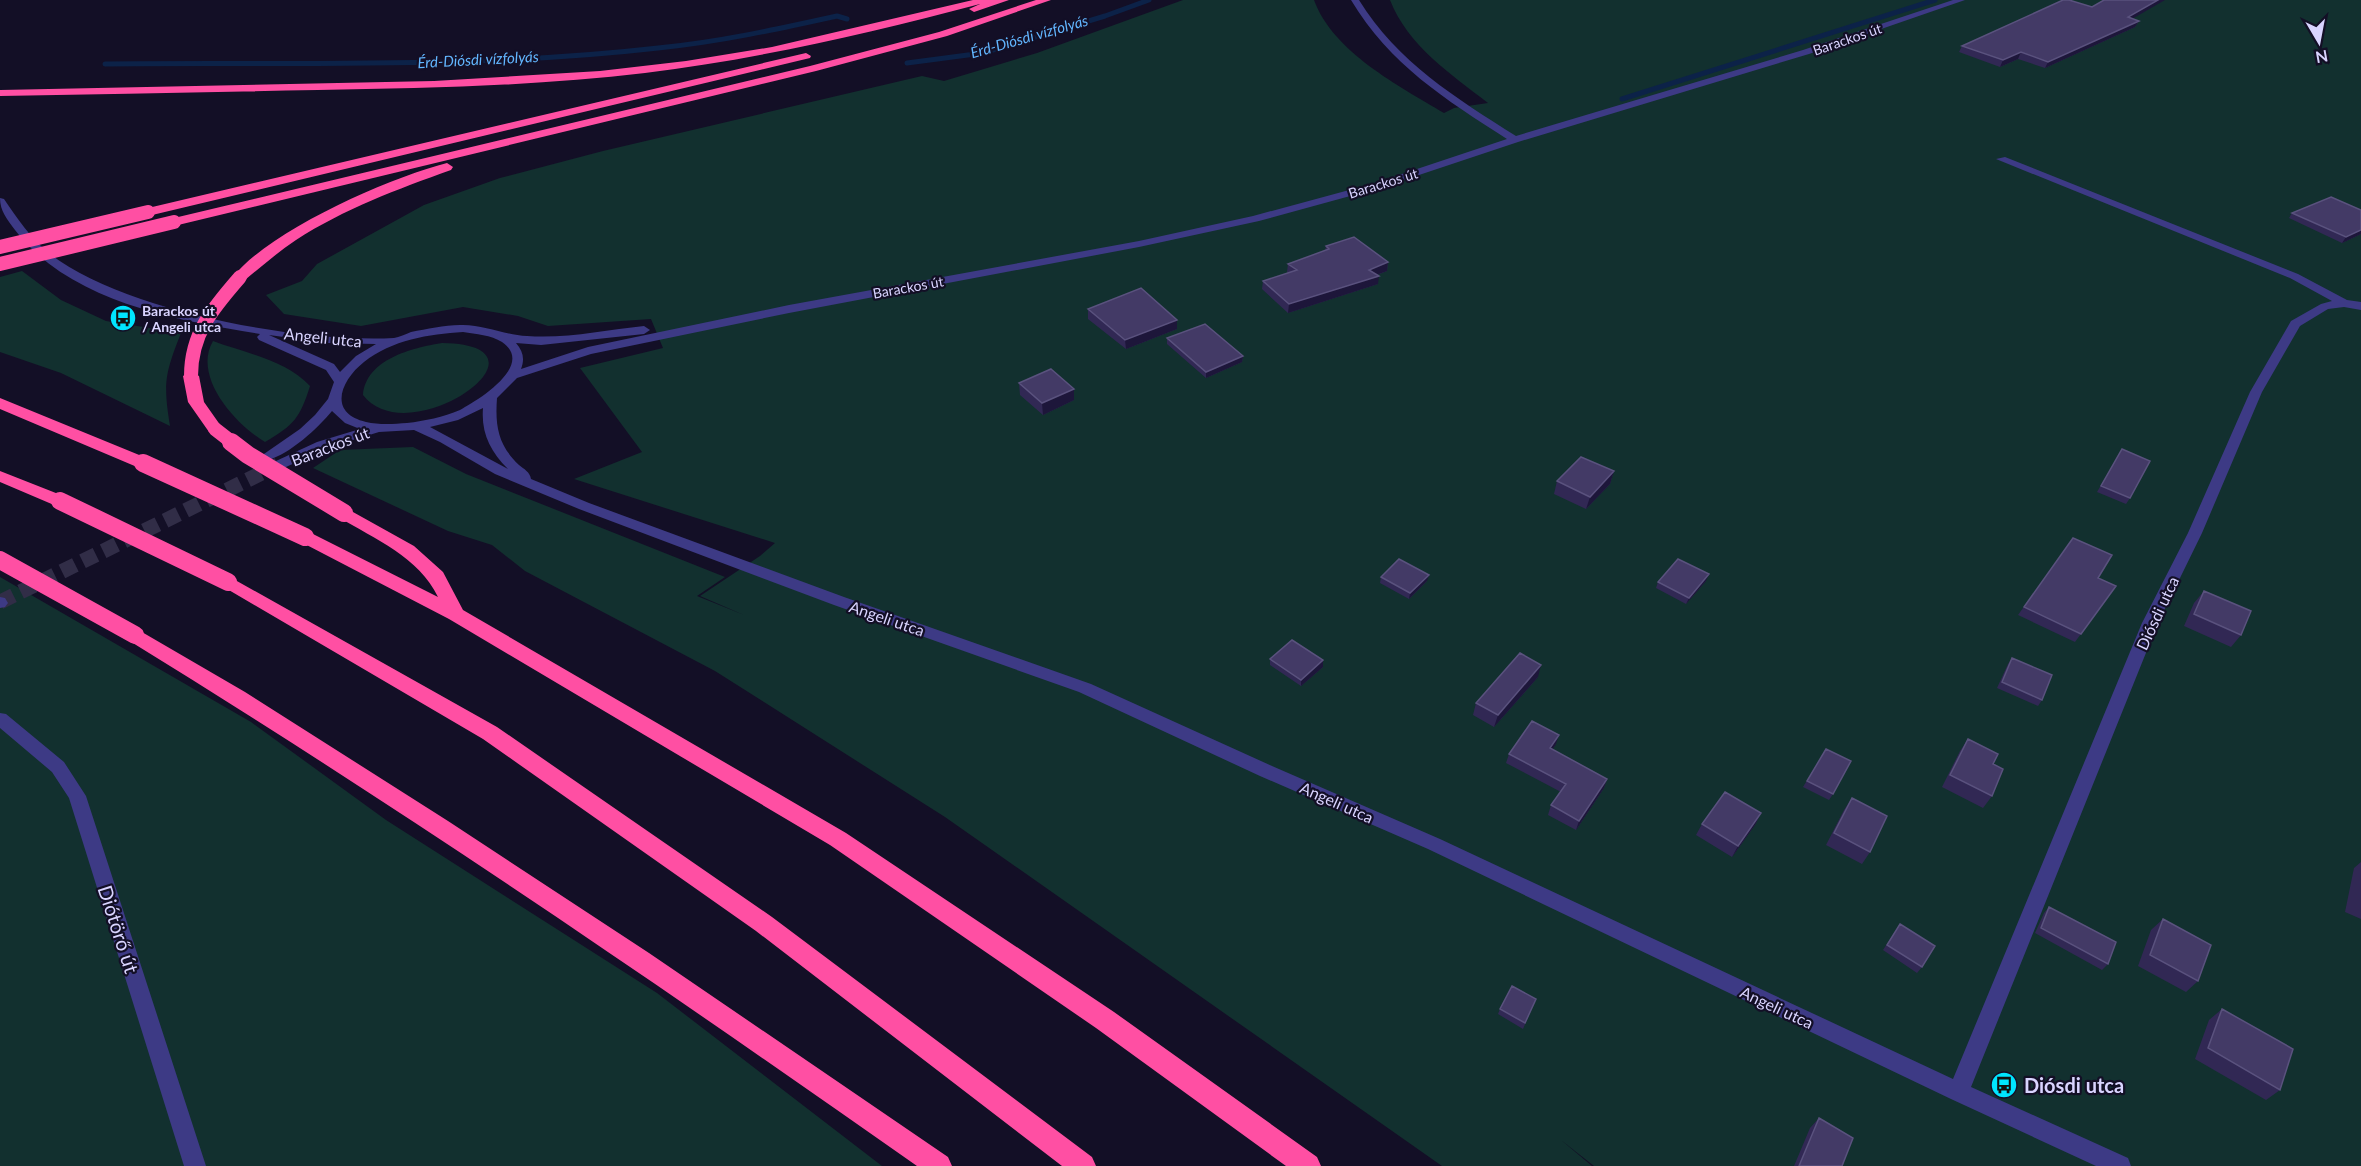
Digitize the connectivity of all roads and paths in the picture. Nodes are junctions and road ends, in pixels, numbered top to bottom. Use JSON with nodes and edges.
{"nodes":[{"id":1,"x":984,"y":0,"type":"edge"},
{"id":2,"x":1004,"y":0,"type":"edge"},
{"id":3,"x":1046,"y":0,"type":"edge"},
{"id":4,"x":1355,"y":0,"type":"edge"},
{"id":5,"x":1961,"y":0,"type":"edge"},
{"id":6,"x":834,"y":49,"type":"dead end"},
{"id":7,"x":813,"y":54,"type":"dead end"},
{"id":8,"x":0,"y":93,"type":"edge"},
{"id":9,"x":630,"y":112,"type":"junction"},
{"id":10,"x":1515,"y":140,"type":"junction"},
{"id":11,"x":2001,"y":159,"type":"dead end"},
{"id":12,"x":0,"y":201,"type":"edge"},
{"id":13,"x":0,"y":247,"type":"edge"},
{"id":14,"x":0,"y":264,"type":"edge"},
{"id":15,"x":2344,"y":303,"type":"junction"},
{"id":16,"x":2361,"y":306,"type":"edge"},
{"id":17,"x":789,"y":309,"type":"junction"},
{"id":18,"x":244,"y":328,"type":"junction"},
{"id":19,"x":402,"y":339,"type":"junction"},
{"id":20,"x":508,"y":339,"type":"junction"},
{"id":21,"x":514,"y":375,"type":"junction"},
{"id":22,"x":340,"y":381,"type":"junction"},
{"id":23,"x":491,"y":398,"type":"junction"},
{"id":24,"x":334,"y":399,"type":"junction"},
{"id":25,"x":0,"y":403,"type":"edge"},
{"id":26,"x":416,"y":426,"type":"junction"},
{"id":27,"x":379,"y":428,"type":"junction"},
{"id":28,"x":268,"y":456,"type":"tunnel mouth"},
{"id":29,"x":281,"y":464,"type":"tunnel mouth"},
{"id":30,"x":0,"y":476,"type":"edge"},
{"id":31,"x":534,"y":484,"type":"junction"},
{"id":32,"x":0,"y":560,"type":"edge"},
{"id":33,"x":456,"y":614,"type":"junction"},
{"id":34,"x":0,"y":719,"type":"edge"},
{"id":35,"x":1958,"y":1092,"type":"junction"},
{"id":36,"x":195,"y":1166,"type":"edge"},
{"id":37,"x":939,"y":1166,"type":"edge"},
{"id":38,"x":1083,"y":1166,"type":"edge"},
{"id":39,"x":1308,"y":1166,"type":"edge"},
{"id":40,"x":2120,"y":1166,"type":"edge"}],
"edges":[{"from":1,"to":8,"type":"highway"},
{"from":2,"to":6,"type":"highway"},
{"from":3,"to":9,"type":"highway"},
{"from":4,"to":10,"type":"street"},
{"from":5,"to":10,"type":"street","name":"Barackos út"},
{"from":7,"to":13,"type":"highway","bridge":true},
{"from":9,"to":14,"type":"highway","bridge":true},
{"from":9,"to":33,"type":"highway","bridge":true},
{"from":10,"to":17,"type":"street","name":"Barackos út"},
{"from":11,"to":15,"type":"street","name":"Diósdi utca"},
{"from":12,"to":18,"type":"street","name":"Angeli utca"},
{"from":15,"to":16,"type":"street","name":"Diósdi utca"},
{"from":15,"to":35,"type":"street","name":"Diósdi utca"},
{"from":17,"to":20,"type":"street","name":"Barackos út"},
{"from":17,"to":21,"type":"street","name":"Barackos út"},
{"from":18,"to":19,"type":"street","name":"Angeli utca"},
{"from":18,"to":22,"type":"street","name":"Angeli utca"},
{"from":19,"to":20,"type":"street","name":"Barackos út"},
{"from":19,"to":22,"type":"street"},
{"from":20,"to":21,"type":"street"},
{"from":21,"to":23,"type":"street"},
{"from":22,"to":24,"type":"street","name":"Barackos út"},
{"from":23,"to":26,"type":"street"},
{"from":23,"to":31,"type":"street","name":"Angeli utca"},
{"from":24,"to":27,"type":"street"},
{"from":24,"to":28,"type":"street","name":"Barackos út"},
{"from":25,"to":33,"type":"highway","bridge":true},
{"from":26,"to":27,"type":"street"},
{"from":26,"to":31,"type":"street","name":"Angeli utca"},
{"from":27,"to":29,"type":"street","name":"Barackos út"},
{"from":30,"to":38,"type":"highway","bridge":true},
{"from":31,"to":35,"type":"street","name":"Angeli utca"},
{"from":32,"to":37,"type":"highway","bridge":true},
{"from":33,"to":39,"type":"highway"},
{"from":34,"to":36,"type":"street","name":"Diótörő út"},
{"from":35,"to":40,"type":"street","name":"Angeli utca"}]}
